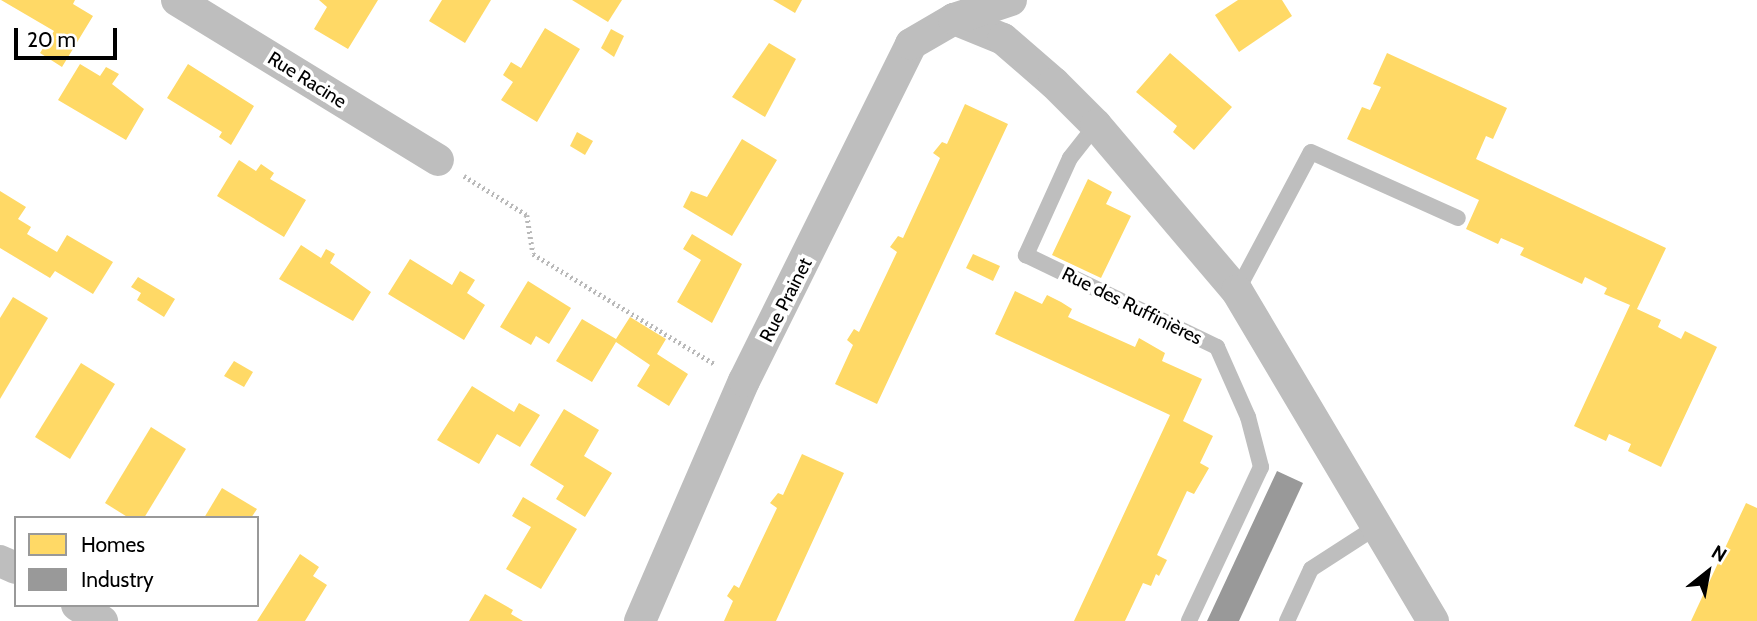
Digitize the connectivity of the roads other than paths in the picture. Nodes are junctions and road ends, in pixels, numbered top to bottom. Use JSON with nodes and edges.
{"nodes":[{"id":1,"x":177,"y":0,"type":"edge"},
{"id":2,"x":1011,"y":0,"type":"edge"},
{"id":3,"x":952,"y":10,"type":"edge"},
{"id":4,"x":1096,"y":125,"type":"junction"},
{"id":5,"x":438,"y":160,"type":"road end"},
{"id":6,"x":1458,"y":218,"type":"dead end"},
{"id":7,"x":1237,"y":291,"type":"junction"},
{"id":8,"x":1376,"y":527,"type":"junction"},
{"id":9,"x":80,"y":607,"type":"edge"},
{"id":10,"x":102,"y":621,"type":"edge"},
{"id":11,"x":640,"y":621,"type":"edge"},
{"id":12,"x":1189,"y":621,"type":"edge"},
{"id":13,"x":1287,"y":621,"type":"edge"},
{"id":14,"x":1433,"y":621,"type":"edge"}],
"edges":[{"from":1,"to":5,"type":"street","name":"Rue Racine"},
{"from":2,"to":3,"type":"street","name":"Rue Prainet"},
{"from":3,"to":4,"type":"street"},
{"from":3,"to":11,"type":"street","name":"Rue Prainet"},
{"from":4,"to":7,"type":"street"},
{"from":4,"to":12,"type":"lane","name":"Rue des Ruffinières"},
{"from":6,"to":7,"type":"lane"},
{"from":7,"to":8,"type":"street"},
{"from":8,"to":13,"type":"lane"},
{"from":8,"to":14,"type":"street"},
{"from":9,"to":10,"type":"street"}]}
